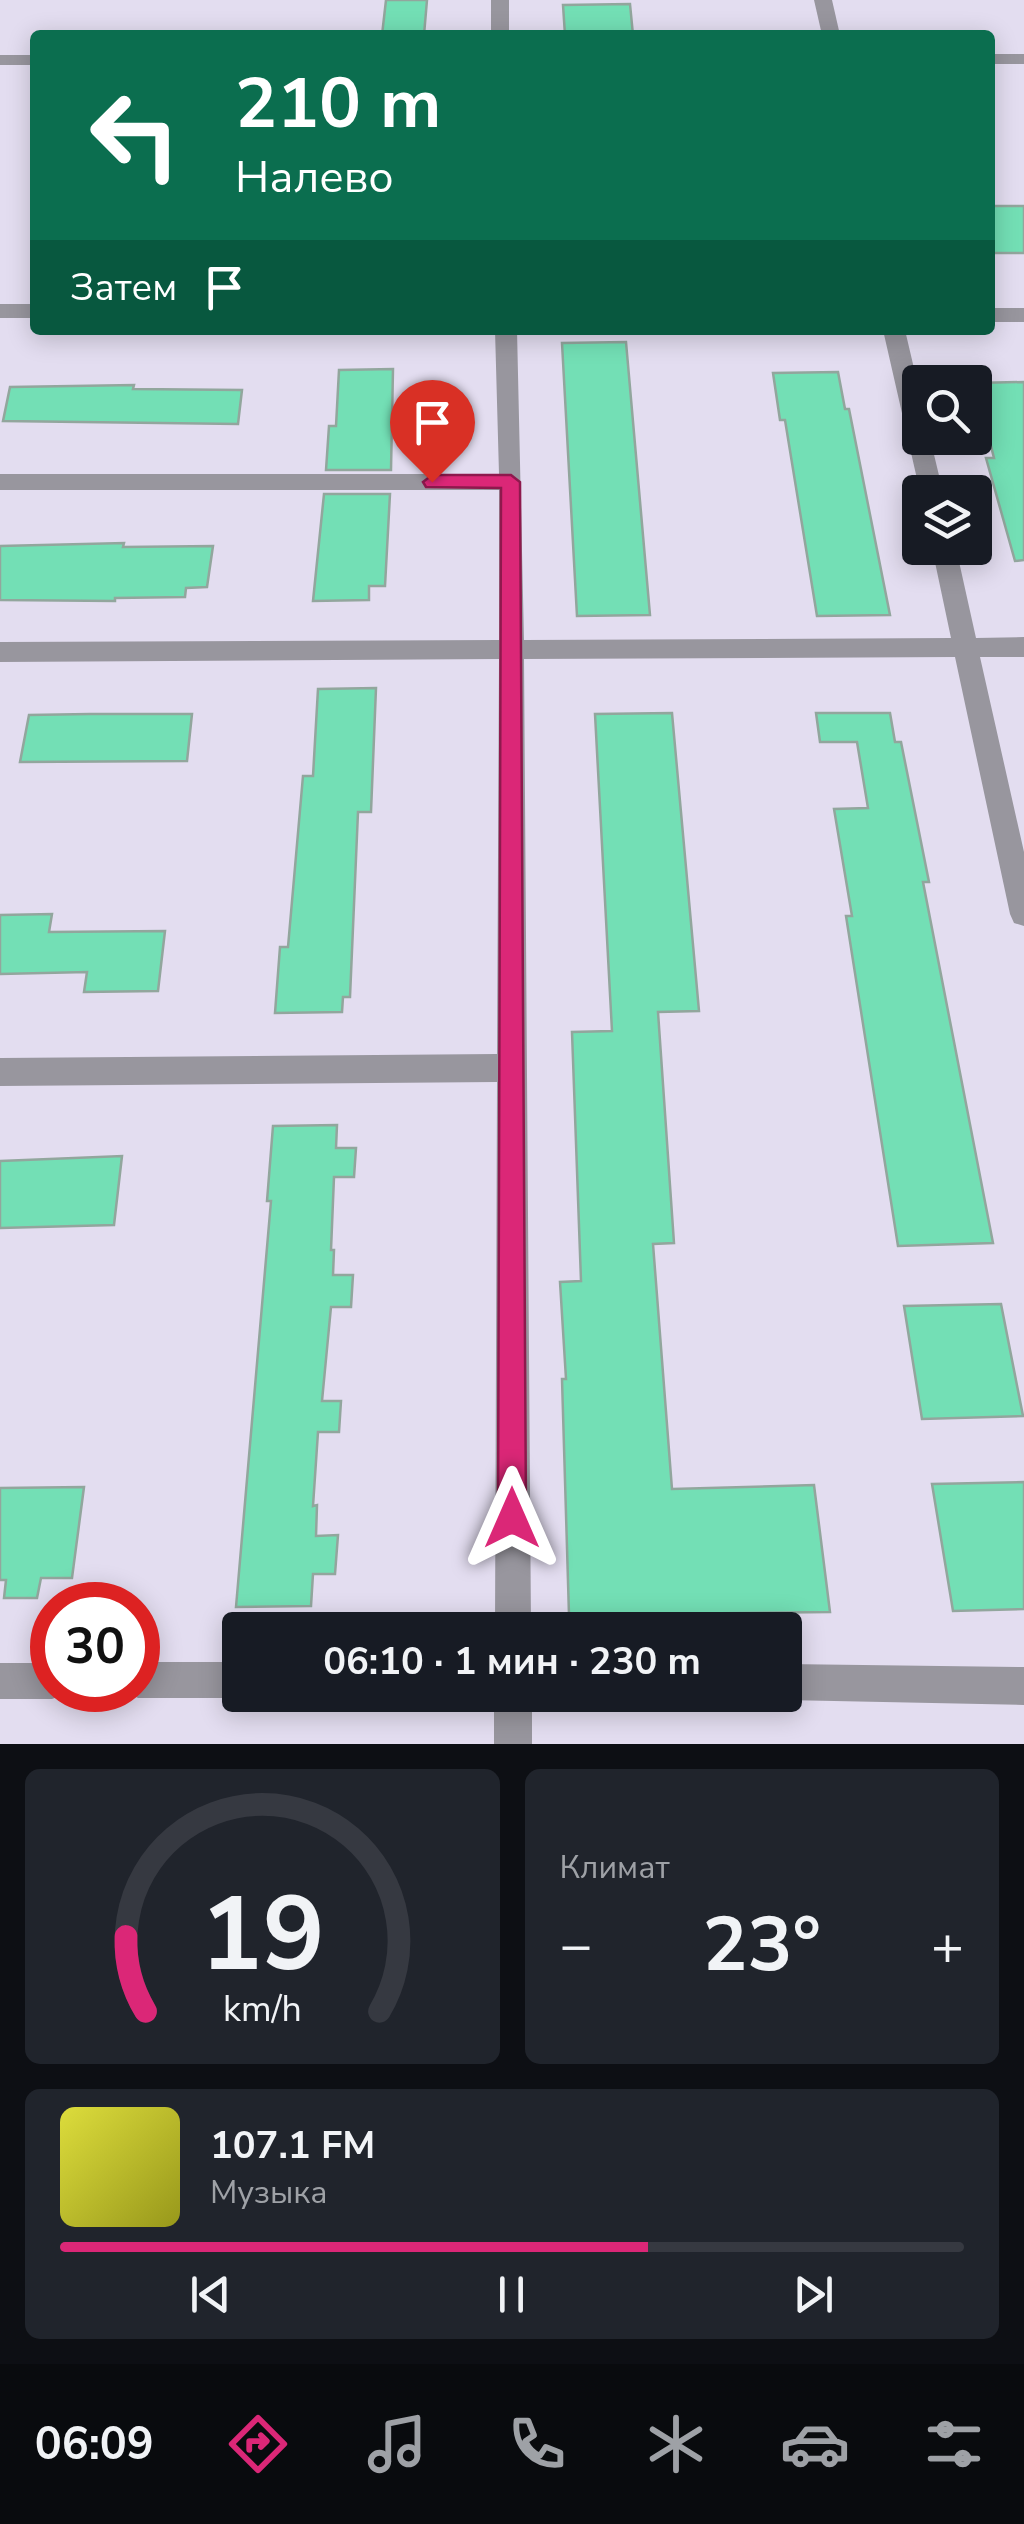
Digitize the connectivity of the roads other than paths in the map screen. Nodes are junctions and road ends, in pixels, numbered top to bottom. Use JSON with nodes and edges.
{"nodes":[{"id":1,"x":500,"y":0,"type":"edge"},
{"id":2,"x":824,"y":0,"type":"edge"},
{"id":3,"x":500,"y":30,"type":"edge"},
{"id":4,"x":830,"y":30,"type":"edge"},
{"id":5,"x":995,"y":59,"type":"edge"},
{"id":6,"x":1024,"y":59,"type":"edge"},
{"id":7,"x":0,"y":60,"type":"edge"},
{"id":8,"x":30,"y":60,"type":"edge"},
{"id":9,"x":0,"y":311,"type":"edge"},
{"id":10,"x":30,"y":311,"type":"edge"},
{"id":11,"x":995,"y":315,"type":"edge"},
{"id":12,"x":1024,"y":315,"type":"edge"},
{"id":13,"x":506,"y":335,"type":"edge"},
{"id":14,"x":895,"y":335,"type":"edge"},
{"id":15,"x":928,"y":475,"type":"edge"},
{"id":16,"x":0,"y":482,"type":"edge"},
{"id":17,"x":511,"y":482,"type":"junction"},
{"id":18,"x":948,"y":565,"type":"edge"},
{"id":19,"x":967,"y":647,"type":"junction"},
{"id":20,"x":1024,"y":647,"type":"edge"},
{"id":21,"x":509,"y":650,"type":"junction"},
{"id":22,"x":0,"y":652,"type":"edge"},
{"id":23,"x":1024,"y":914,"type":"edge"},
{"id":24,"x":510,"y":1068,"type":"junction"},
{"id":25,"x":0,"y":1072,"type":"edge"},
{"id":26,"x":513,"y":1612,"type":"edge"},
{"id":27,"x":160,"y":1680,"type":"edge"},
{"id":28,"x":222,"y":1680,"type":"edge"},
{"id":29,"x":0,"y":1681,"type":"edge"},
{"id":30,"x":30,"y":1681,"type":"edge"},
{"id":31,"x":802,"y":1682,"type":"edge"},
{"id":32,"x":1024,"y":1686,"type":"edge"},
{"id":33,"x":513,"y":1712,"type":"edge"},
{"id":34,"x":513,"y":1744,"type":"edge"}],
"edges":[{"from":1,"to":3,"type":"street"},
{"from":2,"to":4,"type":"street"},
{"from":5,"to":6,"type":"street"},
{"from":7,"to":8,"type":"street"},
{"from":9,"to":10,"type":"street"},
{"from":11,"to":12,"type":"street"},
{"from":13,"to":17,"type":"street"},
{"from":14,"to":15,"type":"street"},
{"from":16,"to":17,"type":"street"},
{"from":17,"to":21,"type":"street"},
{"from":18,"to":19,"type":"street"},
{"from":19,"to":20,"type":"street"},
{"from":19,"to":21,"type":"street"},
{"from":19,"to":23,"type":"street"},
{"from":21,"to":22,"type":"street"},
{"from":21,"to":24,"type":"street"},
{"from":24,"to":25,"type":"street"},
{"from":24,"to":26,"type":"street"},
{"from":27,"to":28,"type":"street"},
{"from":29,"to":30,"type":"street"},
{"from":31,"to":32,"type":"street"},
{"from":33,"to":34,"type":"street"}]}
